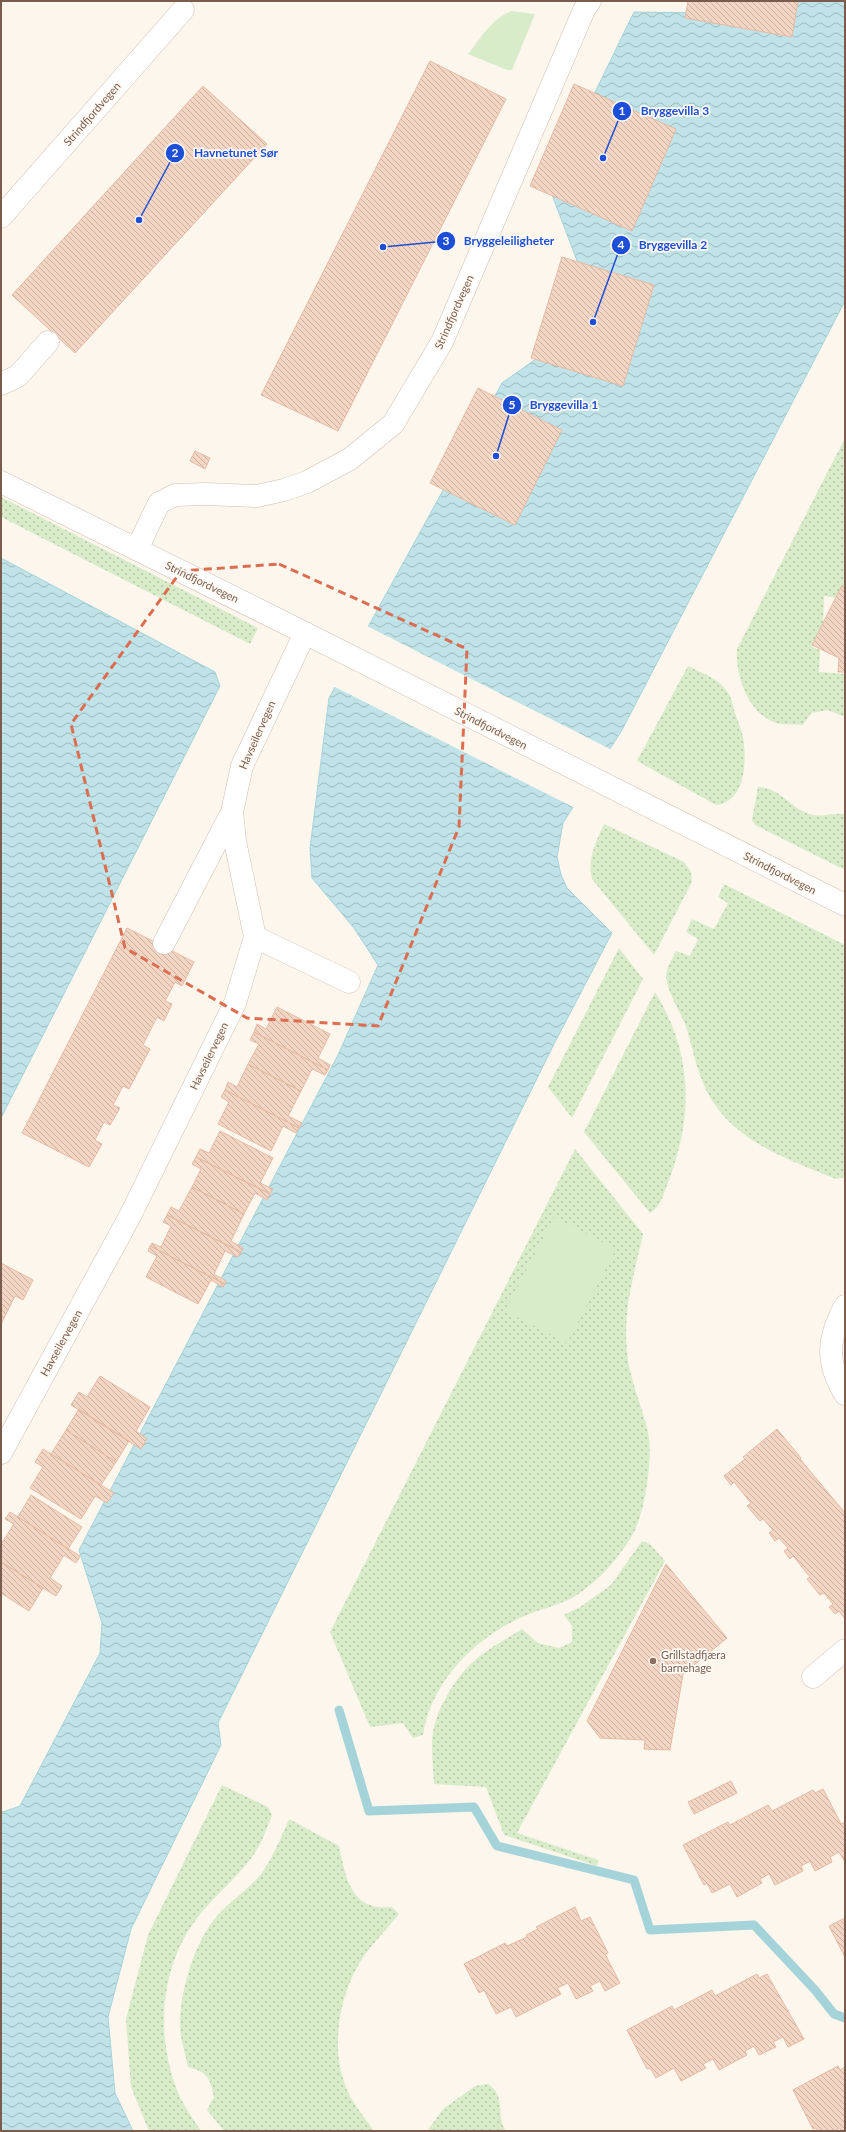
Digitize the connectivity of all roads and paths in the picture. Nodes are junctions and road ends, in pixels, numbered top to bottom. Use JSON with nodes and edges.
{"nodes":[{"id":1,"x":590,"y":1,"type":"edge"},
{"id":2,"x":183,"y":10,"type":"dead end"},
{"id":3,"x":1,"y":217,"type":"edge"},
{"id":4,"x":48,"y":342,"type":"dead end"},
{"id":5,"x":1,"y":384,"type":"edge"},
{"id":6,"x":1,"y":482,"type":"edge"},
{"id":7,"x":137,"y":549,"type":"junction"},
{"id":8,"x":305,"y":633,"type":"junction"},
{"id":9,"x":232,"y":812,"type":"junction"},
{"id":10,"x":845,"y":905,"type":"edge"},
{"id":11,"x":255,"y":937,"type":"junction"},
{"id":12,"x":164,"y":943,"type":"dead end"},
{"id":13,"x":349,"y":982,"type":"dead end"},
{"id":14,"x":845,"y":1306,"type":"edge"},
{"id":15,"x":845,"y":1394,"type":"edge"},
{"id":16,"x":1,"y":1453,"type":"edge"},
{"id":17,"x":845,"y":1650,"type":"edge"},
{"id":18,"x":813,"y":1677,"type":"dead end"}],
"edges":[{"from":1,"to":7,"type":"street","name":"Strindfjordvegen"},
{"from":2,"to":3,"type":"street","name":"Strindfjordvegen"},
{"from":4,"to":5,"type":"street"},
{"from":6,"to":7,"type":"street","name":"Strindfjordvegen"},
{"from":7,"to":8,"type":"street","name":"Strindfjordvegen"},
{"from":8,"to":9,"type":"street","name":"Havseilervegen"},
{"from":8,"to":10,"type":"street","name":"Strindfjordvegen"},
{"from":9,"to":11,"type":"street","name":"Havseilervegen"},
{"from":9,"to":12,"type":"street"},
{"from":11,"to":13,"type":"street"},
{"from":11,"to":16,"type":"street","name":"Havseilervegen"},
{"from":14,"to":15,"type":"street"},
{"from":17,"to":18,"type":"street"}]}
